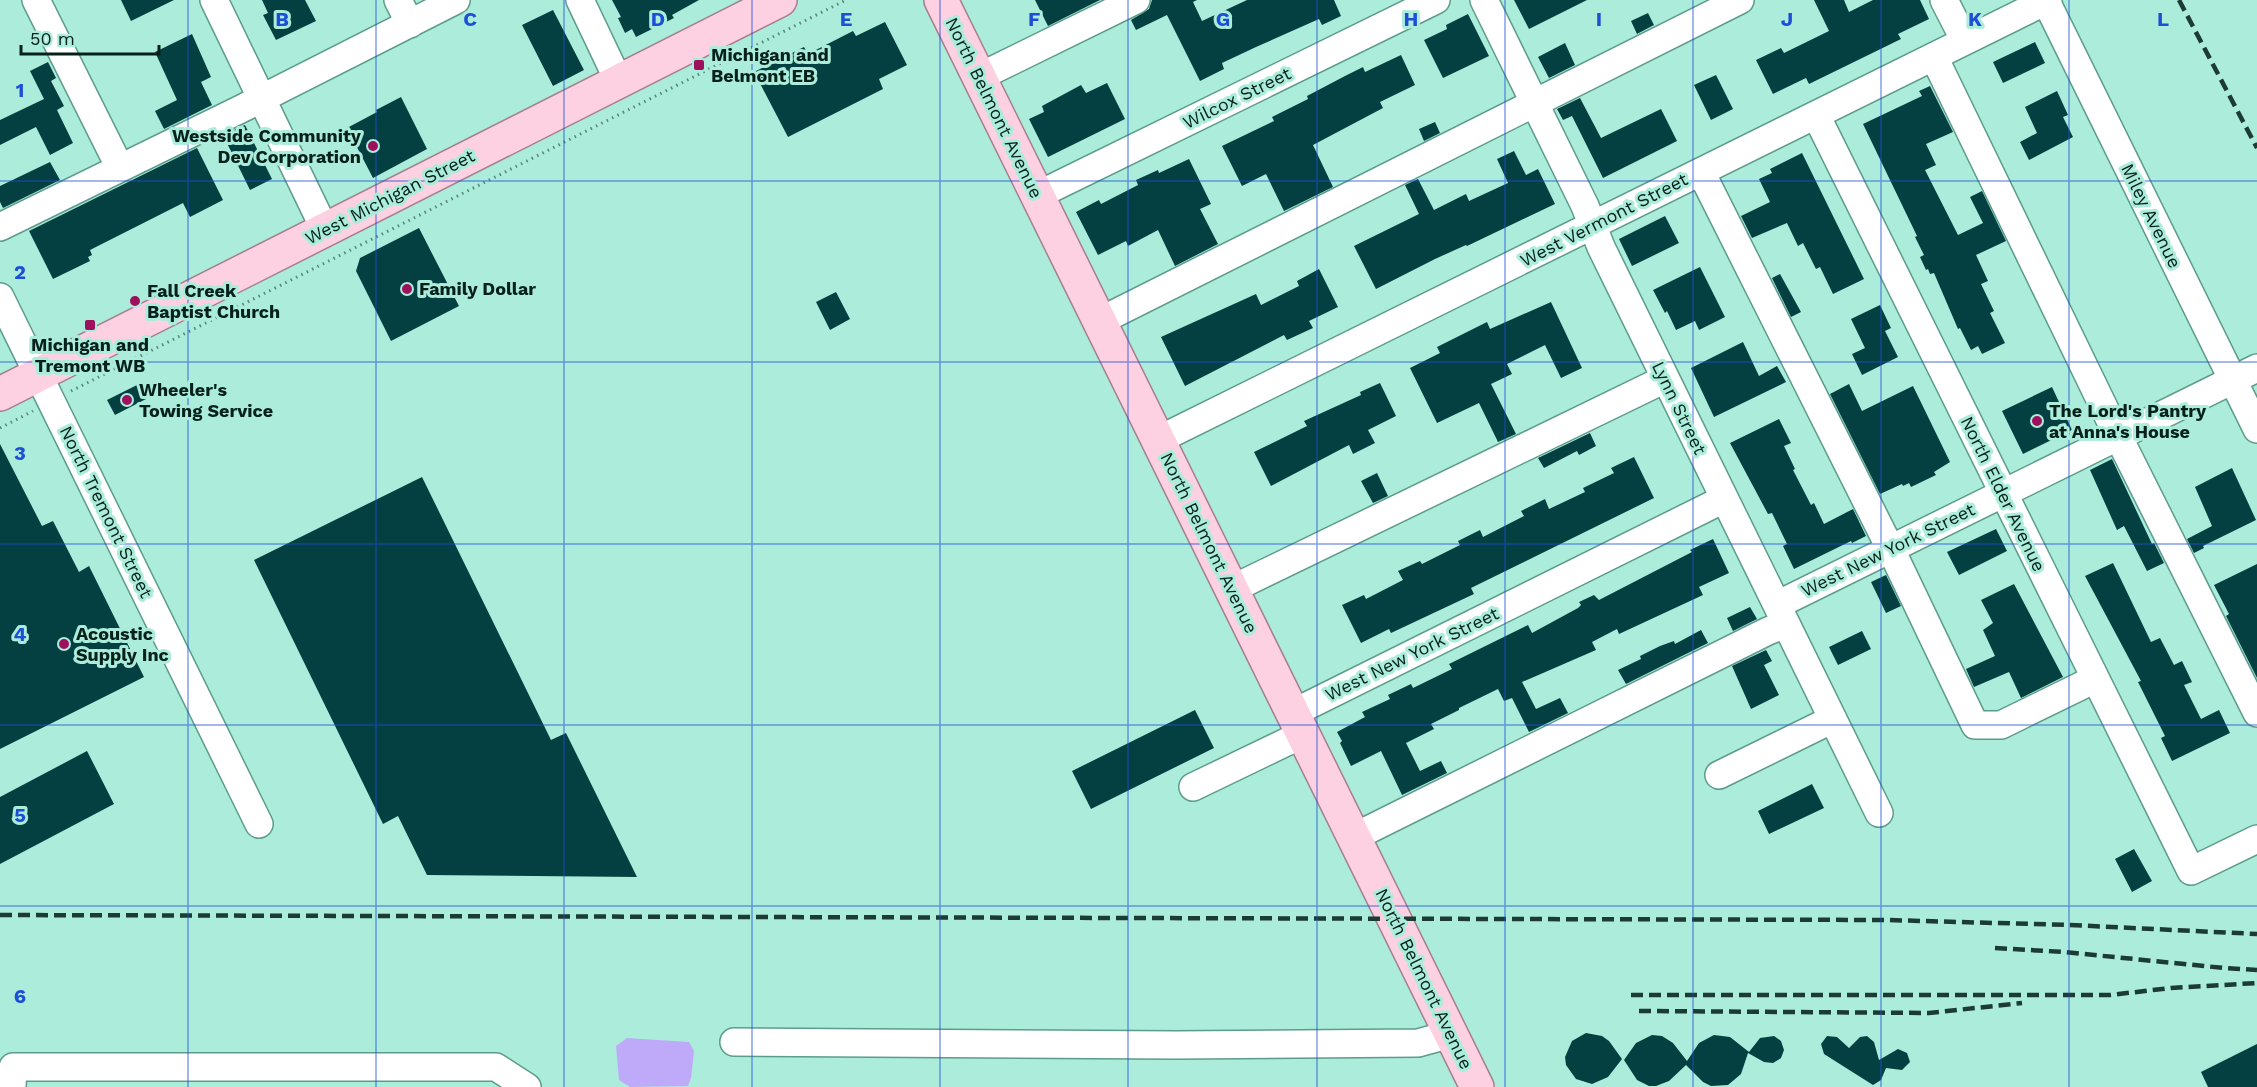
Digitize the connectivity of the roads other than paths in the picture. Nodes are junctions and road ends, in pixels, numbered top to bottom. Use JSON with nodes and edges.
{"nodes":[{"id":1,"x":36,"y":0,"type":"edge"},
{"id":2,"x":214,"y":0,"type":"edge"},
{"id":3,"x":456,"y":0,"type":"edge"},
{"id":4,"x":579,"y":0,"type":"edge"},
{"id":5,"x":780,"y":0,"type":"edge"},
{"id":6,"x":941,"y":0,"type":"edge"},
{"id":7,"x":1136,"y":0,"type":"edge"},
{"id":8,"x":1436,"y":0,"type":"edge"},
{"id":9,"x":1484,"y":0,"type":"edge"},
{"id":10,"x":1740,"y":0,"type":"edge"},
{"id":11,"x":1944,"y":0,"type":"edge"},
{"id":12,"x":2047,"y":1,"type":"edge"},
{"id":13,"x":404,"y":12,"type":"edge"},
{"id":14,"x":1965,"y":41,"type":"junction"},
{"id":15,"x":1934,"y":57,"type":"junction"},
{"id":16,"x":979,"y":77,"type":"junction"},
{"id":17,"x":619,"y":82,"type":"junction"},
{"id":18,"x":262,"y":98,"type":"junction"},
{"id":19,"x":1534,"y":102,"type":"junction"},
{"id":20,"x":1816,"y":115,"type":"junction"},
{"id":21,"x":120,"y":168,"type":"junction"},
{"id":22,"x":1701,"y":172,"type":"junction"},
{"id":23,"x":1038,"y":195,"type":"junction"},
{"id":24,"x":1593,"y":226,"type":"junction"},
{"id":25,"x":0,"y":227,"type":"edge"},
{"id":26,"x":326,"y":230,"type":"junction"},
{"id":27,"x":0,"y":297,"type":"edge"},
{"id":28,"x":1100,"y":321,"type":"junction"},
{"id":29,"x":2257,"y":368,"type":"edge"},
{"id":30,"x":38,"y":375,"type":"junction"},
{"id":31,"x":1665,"y":379,"type":"junction"},
{"id":32,"x":2231,"y":380,"type":"junction"},
{"id":33,"x":0,"y":394,"type":"edge"},
{"id":34,"x":2257,"y":429,"type":"edge"},
{"id":35,"x":2118,"y":436,"type":"junction"},
{"id":36,"x":1158,"y":440,"type":"junction"},
{"id":37,"x":2002,"y":493,"type":"junction"},
{"id":38,"x":1725,"y":499,"type":"junction"},
{"id":39,"x":1890,"y":549,"type":"junction"},
{"id":40,"x":1232,"y":589,"type":"junction"},
{"id":41,"x":1781,"y":615,"type":"junction"},
{"id":42,"x":2095,"y":679,"type":"junction"},
{"id":43,"x":2257,"y":713,"type":"edge"},
{"id":44,"x":1833,"y":719,"type":"junction"},
{"id":45,"x":1298,"y":723,"type":"junction"},
{"id":46,"x":1719,"y":775,"type":"dead end"},
{"id":47,"x":1194,"y":787,"type":"dead end"},
{"id":48,"x":1879,"y":813,"type":"dead end"},
{"id":49,"x":260,"y":824,"type":"dead end"},
{"id":50,"x":1354,"y":837,"type":"junction"},
{"id":51,"x":2257,"y":839,"type":"edge"},
{"id":52,"x":1451,"y":1034,"type":"junction"},
{"id":53,"x":734,"y":1042,"type":"dead end"},
{"id":54,"x":12,"y":1087,"type":"edge"},
{"id":55,"x":526,"y":1087,"type":"edge"},
{"id":56,"x":1477,"y":1087,"type":"edge"}],
"edges":[{"from":1,"to":21,"type":"street"},
{"from":2,"to":18,"type":"street"},
{"from":3,"to":13,"type":"street"},
{"from":4,"to":17,"type":"street"},
{"from":5,"to":17,"type":"main road","name":"West Michigan Street"},
{"from":6,"to":16,"type":"main road","name":"North Belmont Avenue"},
{"from":7,"to":16,"type":"street"},
{"from":8,"to":23,"type":"street","name":"Wilcox Street"},
{"from":9,"to":19,"type":"street","name":"Lynn Street"},
{"from":10,"to":19,"type":"street"},
{"from":11,"to":14,"type":"street"},
{"from":12,"to":14,"type":"street","name":"West Vermont Street"},
{"from":12,"to":32,"type":"street","name":"Miley Avenue"},
{"from":13,"to":18,"type":"street"},
{"from":14,"to":15,"type":"street","name":"West Vermont Street"},
{"from":15,"to":20,"type":"street","name":"West Vermont Street"},
{"from":15,"to":35,"type":"street"},
{"from":16,"to":23,"type":"main road","name":"North Belmont Avenue"},
{"from":17,"to":26,"type":"main road","name":"West Michigan Street"},
{"from":18,"to":21,"type":"street"},
{"from":18,"to":26,"type":"street"},
{"from":19,"to":24,"type":"street","name":"Lynn Street"},
{"from":19,"to":28,"type":"street"},
{"from":20,"to":22,"type":"street","name":"West Vermont Street"},
{"from":20,"to":37,"type":"street","name":"North Elder Avenue"},
{"from":21,"to":25,"type":"street"},
{"from":22,"to":24,"type":"street","name":"West Vermont Street"},
{"from":22,"to":39,"type":"street"},
{"from":23,"to":28,"type":"main road","name":"North Belmont Avenue"},
{"from":24,"to":31,"type":"street","name":"Lynn Street"},
{"from":24,"to":36,"type":"street","name":"West Vermont Street"},
{"from":26,"to":30,"type":"main road","name":"West Michigan Street"},
{"from":27,"to":30,"type":"street","name":"North Tremont Street"},
{"from":28,"to":36,"type":"main road","name":"North Belmont Avenue"},
{"from":29,"to":32,"type":"street","name":"West New York Street"},
{"from":30,"to":33,"type":"main road","name":"West Michigan Street"},
{"from":30,"to":49,"type":"street","name":"North Tremont Street"},
{"from":31,"to":38,"type":"street","name":"Lynn Street"},
{"from":31,"to":40,"type":"street"},
{"from":32,"to":34,"type":"street","name":"Miley Avenue"},
{"from":32,"to":35,"type":"street","name":"West New York Street"},
{"from":35,"to":37,"type":"street","name":"West New York Street"},
{"from":35,"to":43,"type":"street"},
{"from":36,"to":40,"type":"main road","name":"North Belmont Avenue"},
{"from":37,"to":39,"type":"street","name":"West New York Street"},
{"from":37,"to":42,"type":"street","name":"North Elder Avenue"},
{"from":38,"to":41,"type":"street","name":"Lynn Street"},
{"from":38,"to":45,"type":"street","name":"West New York Street"},
{"from":39,"to":41,"type":"street","name":"West New York Street"},
{"from":39,"to":42,"type":"street"},
{"from":40,"to":45,"type":"main road","name":"North Belmont Avenue"},
{"from":41,"to":44,"type":"street","name":"Lynn Street"},
{"from":41,"to":50,"type":"street","name":"West New York Street"},
{"from":42,"to":51,"type":"street","name":"North Elder Avenue"},
{"from":44,"to":46,"type":"street"},
{"from":44,"to":48,"type":"street","name":"Lynn Street"},
{"from":45,"to":47,"type":"street","name":"West New York Street"},
{"from":45,"to":50,"type":"main road","name":"North Belmont Avenue"},
{"from":50,"to":52,"type":"main road","name":"North Belmont Avenue"},
{"from":52,"to":53,"type":"street"},
{"from":52,"to":56,"type":"main road","name":"North Belmont Avenue"},
{"from":54,"to":55,"type":"street"}]}
